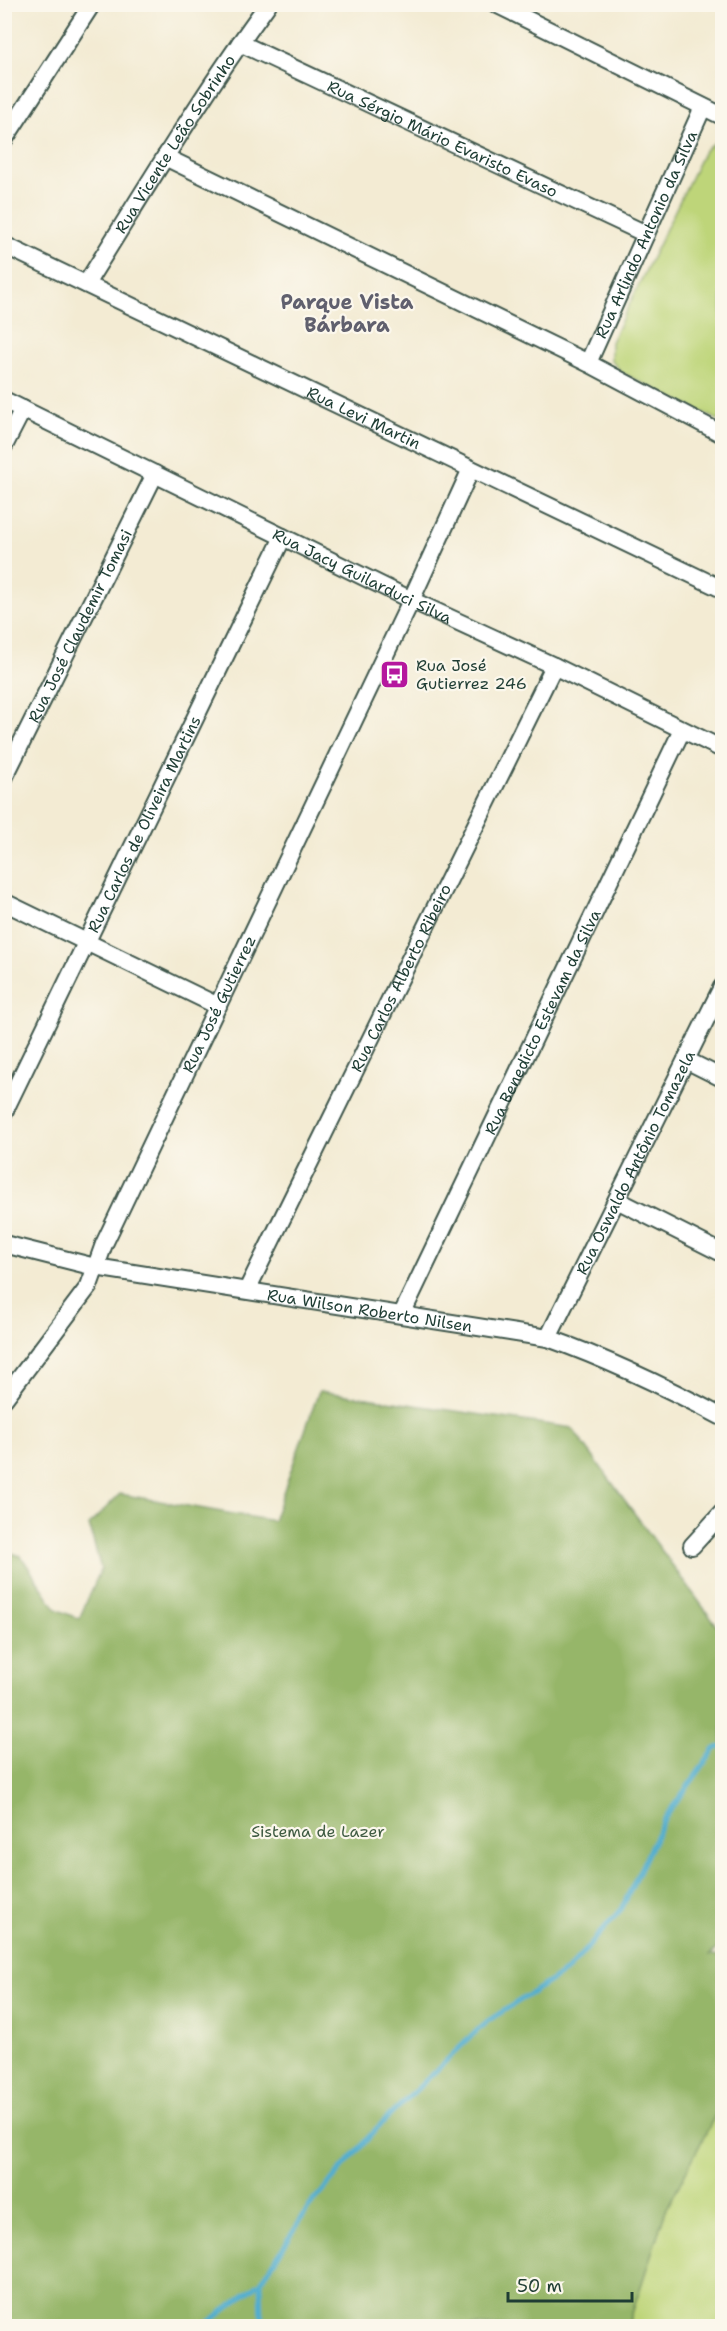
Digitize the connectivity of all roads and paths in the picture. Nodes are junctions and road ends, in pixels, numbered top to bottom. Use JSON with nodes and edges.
{"nodes":[{"id":1,"x":92,"y":4,"type":"edge"},
{"id":2,"x":268,"y":4,"type":"edge"},
{"id":3,"x":496,"y":4,"type":"edge"},
{"id":4,"x":240,"y":43,"type":"junction"},
{"id":5,"x":703,"y":107,"type":"junction"},
{"id":6,"x":723,"y":116,"type":"edge"},
{"id":7,"x":4,"y":140,"type":"edge"},
{"id":8,"x":165,"y":158,"type":"junction"},
{"id":9,"x":645,"y":234,"type":"junction"},
{"id":10,"x":4,"y":245,"type":"edge"},
{"id":11,"x":86,"y":284,"type":"junction"},
{"id":12,"x":588,"y":363,"type":"junction"},
{"id":13,"x":4,"y":400,"type":"edge"},
{"id":14,"x":23,"y":409,"type":"junction"},
{"id":15,"x":723,"y":434,"type":"edge"},
{"id":16,"x":4,"y":446,"type":"edge"},
{"id":17,"x":471,"y":469,"type":"junction"},
{"id":18,"x":154,"y":474,"type":"junction"},
{"id":19,"x":283,"y":537,"type":"junction"},
{"id":20,"x":723,"y":589,"type":"edge"},
{"id":21,"x":411,"y":600,"type":"junction"},
{"id":22,"x":554,"y":666,"type":"junction"},
{"id":23,"x":682,"y":730,"type":"junction"},
{"id":24,"x":723,"y":749,"type":"edge"},
{"id":25,"x":4,"y":778,"type":"edge"},
{"id":26,"x":4,"y":902,"type":"edge"},
{"id":27,"x":87,"y":942,"type":"junction"},
{"id":28,"x":723,"y":987,"type":"edge"},
{"id":29,"x":218,"y":1006,"type":"junction"},
{"id":30,"x":686,"y":1060,"type":"junction"},
{"id":31,"x":723,"y":1078,"type":"edge"},
{"id":32,"x":4,"y":1112,"type":"edge"},
{"id":33,"x":617,"y":1200,"type":"junction"},
{"id":34,"x":4,"y":1244,"type":"edge"},
{"id":35,"x":723,"y":1253,"type":"edge"},
{"id":36,"x":95,"y":1268,"type":"junction"},
{"id":37,"x":247,"y":1290,"type":"junction"},
{"id":38,"x":402,"y":1314,"type":"junction"},
{"id":39,"x":548,"y":1338,"type":"junction"},
{"id":40,"x":5,"y":1398,"type":"edge"},
{"id":41,"x":723,"y":1417,"type":"edge"},
{"id":42,"x":723,"y":1513,"type":"edge"},
{"id":43,"x":692,"y":1546,"type":"dead end"}],
"edges":[{"from":1,"to":7,"type":"street"},
{"from":2,"to":4,"type":"street","name":"Rua Vicente Leão Sobrinho"},
{"from":3,"to":5,"type":"street"},
{"from":4,"to":8,"type":"street","name":"Rua Vicente Leão Sobrinho"},
{"from":4,"to":9,"type":"street","name":"Rua Sérgio Mário Evaristo Evaso"},
{"from":5,"to":6,"type":"street"},
{"from":5,"to":9,"type":"street","name":"Rua Arlindo Antonio da Silva"},
{"from":8,"to":11,"type":"street","name":"Rua Vicente Leão Sobrinho"},
{"from":8,"to":12,"type":"street"},
{"from":9,"to":12,"type":"street","name":"Rua Arlindo Antonio da Silva"},
{"from":10,"to":11,"type":"street","name":"Rua Levi Martin"},
{"from":11,"to":17,"type":"street","name":"Rua Levi Martin"},
{"from":12,"to":15,"type":"street"},
{"from":13,"to":14,"type":"street","name":"Rua Jacy Guilarduci Silva"},
{"from":14,"to":16,"type":"street"},
{"from":14,"to":18,"type":"street","name":"Rua Jacy Guilarduci Silva"},
{"from":17,"to":20,"type":"street","name":"Rua Levi Martin"},
{"from":17,"to":21,"type":"street","name":"Rua José Gutierrez"},
{"from":18,"to":19,"type":"street","name":"Rua Jacy Guilarduci Silva"},
{"from":18,"to":25,"type":"street","name":"Rua José Claudemir Tomasi"},
{"from":19,"to":21,"type":"street","name":"Rua Jacy Guilarduci Silva"},
{"from":19,"to":27,"type":"street","name":"Rua Carlos de Oliveira Martins"},
{"from":21,"to":22,"type":"street","name":"Rua Jacy Guilarduci Silva"},
{"from":21,"to":29,"type":"street","name":"Rua José Gutierrez"},
{"from":22,"to":23,"type":"street","name":"Rua Jacy Guilarduci Silva"},
{"from":22,"to":37,"type":"street","name":"Rua Carlos Alberto Ribeiro"},
{"from":23,"to":24,"type":"street","name":"Rua Jacy Guilarduci Silva"},
{"from":23,"to":38,"type":"street","name":"Rua Benedicto Estevam da Silva"},
{"from":26,"to":27,"type":"street"},
{"from":27,"to":29,"type":"street"},
{"from":27,"to":32,"type":"street","name":"Rua Carlos de Oliveira Martins"},
{"from":28,"to":30,"type":"street","name":"Rua Oswaldo Antônio Tomazela"},
{"from":29,"to":36,"type":"street","name":"Rua José Gutierrez"},
{"from":30,"to":31,"type":"street"},
{"from":30,"to":33,"type":"street","name":"Rua Oswaldo Antônio Tomazela"},
{"from":33,"to":35,"type":"street"},
{"from":33,"to":39,"type":"street","name":"Rua Oswaldo Antônio Tomazela"},
{"from":34,"to":36,"type":"street","name":"Rua Wilson Roberto Nilsen"},
{"from":36,"to":37,"type":"street","name":"Rua Wilson Roberto Nilsen"},
{"from":36,"to":40,"type":"street","name":"Rua José Gutierrez"},
{"from":37,"to":38,"type":"street","name":"Rua Wilson Roberto Nilsen"},
{"from":38,"to":39,"type":"street","name":"Rua Wilson Roberto Nilsen"},
{"from":39,"to":41,"type":"street","name":"Rua Wilson Roberto Nilsen"},
{"from":42,"to":43,"type":"street"}]}
